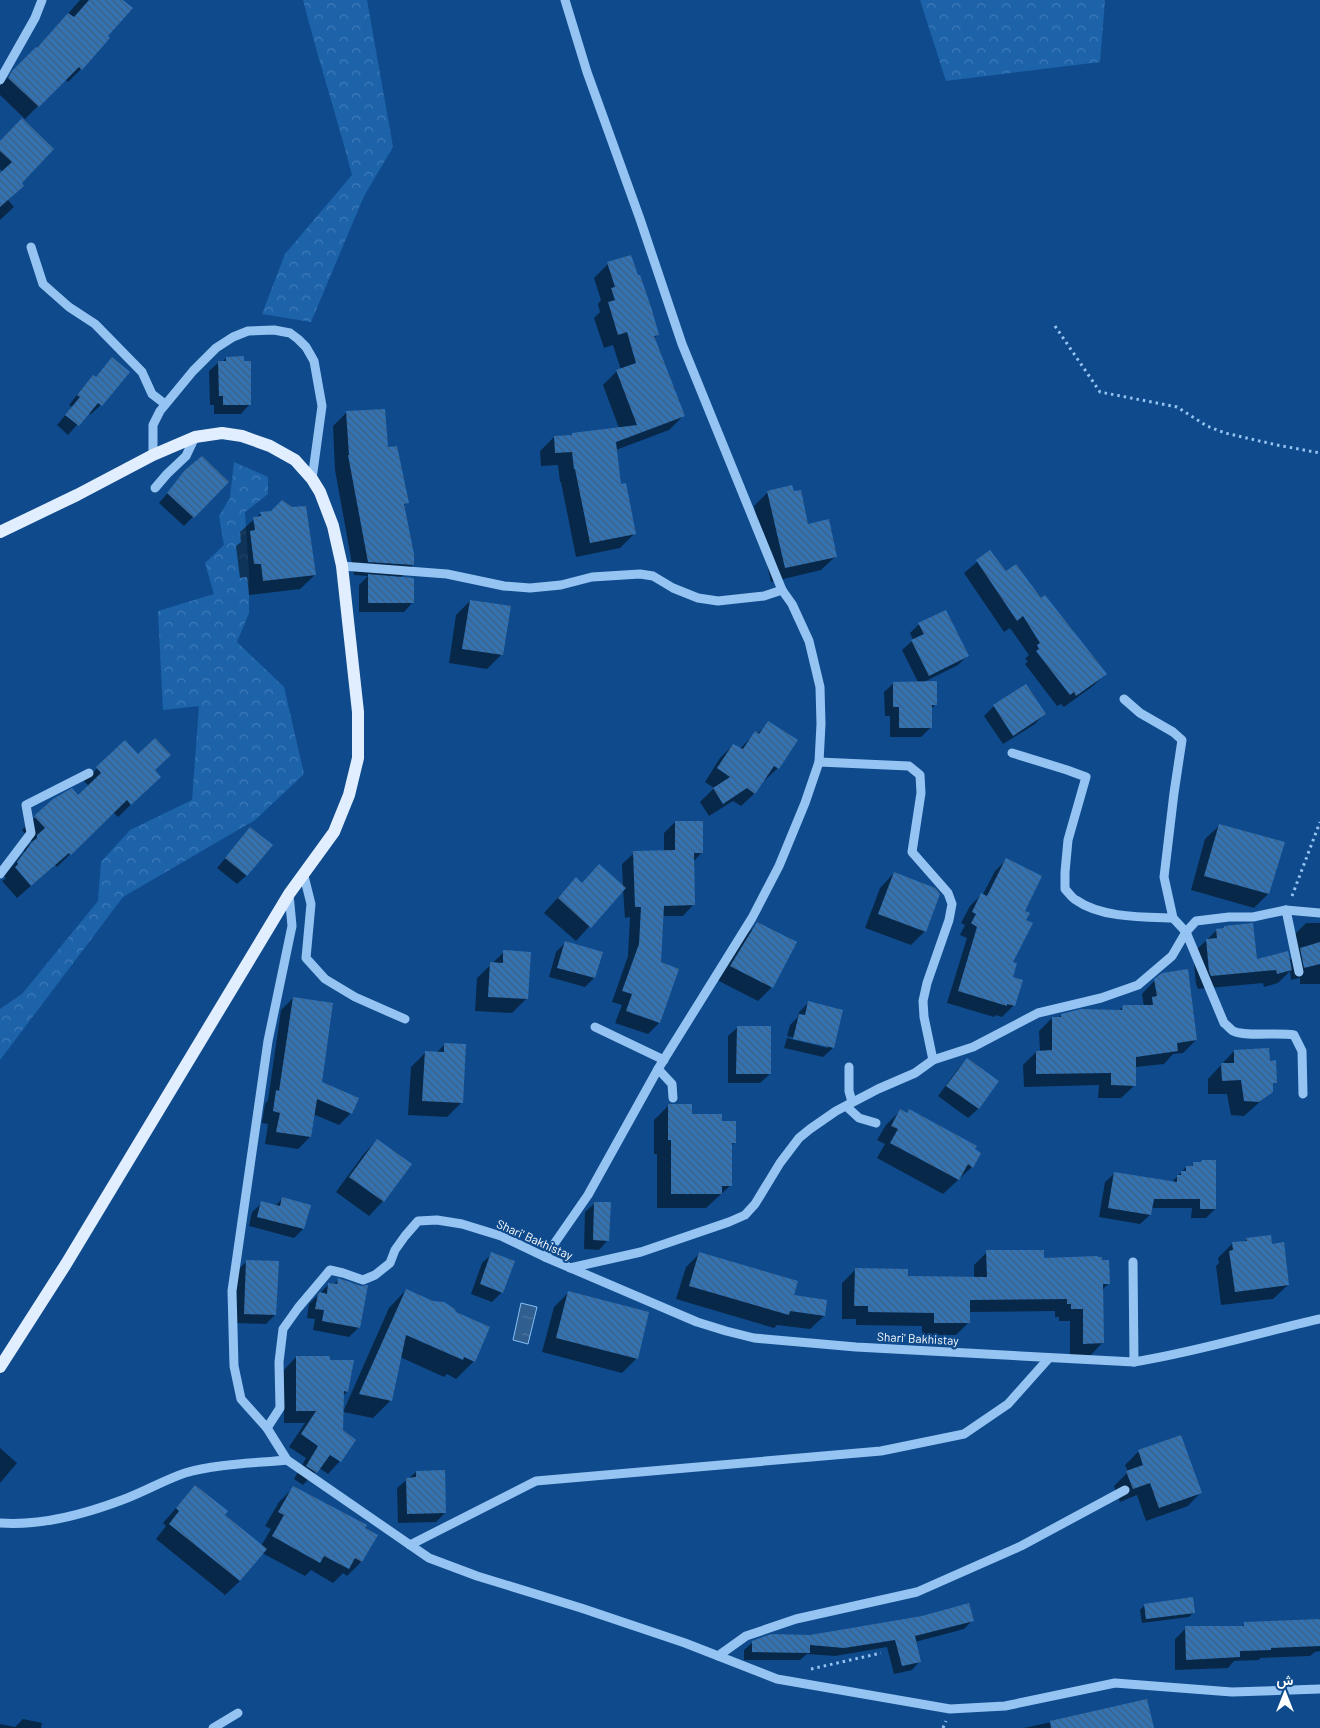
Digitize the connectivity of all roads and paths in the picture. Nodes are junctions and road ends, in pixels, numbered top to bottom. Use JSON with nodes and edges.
{"nodes":[{"id":1,"x":42,"y":0,"type":"edge"},
{"id":2,"x":565,"y":0,"type":"edge"},
{"id":3,"x":0,"y":80,"type":"edge"},
{"id":4,"x":32,"y":247,"type":"dead end"},
{"id":5,"x":1055,"y":326,"type":"dead end"},
{"id":6,"x":165,"y":404,"type":"junction"},
{"id":7,"x":196,"y":437,"type":"junction"},
{"id":8,"x":1320,"y":453,"type":"edge"},
{"id":9,"x":153,"y":455,"type":"junction"},
{"id":10,"x":312,"y":479,"type":"junction"},
{"id":11,"x":155,"y":488,"type":"dead end"},
{"id":12,"x":0,"y":532,"type":"edge"},
{"id":13,"x":342,"y":566,"type":"junction"},
{"id":14,"x":782,"y":590,"type":"junction"},
{"id":15,"x":1124,"y":699,"type":"dead end"},
{"id":16,"x":1012,"y":753,"type":"dead end"},
{"id":17,"x":819,"y":762,"type":"junction"},
{"id":18,"x":89,"y":773,"type":"dead end"},
{"id":19,"x":1320,"y":822,"type":"edge"},
{"id":20,"x":0,"y":874,"type":"edge"},
{"id":21,"x":304,"y":876,"type":"junction"},
{"id":22,"x":289,"y":894,"type":"junction"},
{"id":23,"x":1286,"y":910,"type":"junction"},
{"id":24,"x":1320,"y":913,"type":"edge"},
{"id":25,"x":1173,"y":918,"type":"junction"},
{"id":26,"x":1186,"y":932,"type":"junction"},
{"id":27,"x":1300,"y":972,"type":"dead end"},
{"id":28,"x":405,"y":1019,"type":"dead end"},
{"id":29,"x":595,"y":1027,"type":"dead end"},
{"id":30,"x":664,"y":1060,"type":"junction"},
{"id":31,"x":934,"y":1060,"type":"junction"},
{"id":32,"x":849,"y":1067,"type":"dead end"},
{"id":33,"x":658,"y":1070,"type":"junction"},
{"id":34,"x":1303,"y":1094,"type":"dead end"},
{"id":35,"x":673,"y":1098,"type":"dead end"},
{"id":36,"x":849,"y":1104,"type":"junction"},
{"id":37,"x":876,"y":1123,"type":"dead end"},
{"id":38,"x":545,"y":1258,"type":"junction"},
{"id":39,"x":1132,"y":1262,"type":"dead end"},
{"id":40,"x":570,"y":1268,"type":"junction"},
{"id":41,"x":1320,"y":1319,"type":"edge"},
{"id":42,"x":1049,"y":1358,"type":"junction"},
{"id":43,"x":1134,"y":1362,"type":"junction"},
{"id":44,"x":0,"y":1367,"type":"edge"},
{"id":45,"x":267,"y":1428,"type":"junction"},
{"id":46,"x":287,"y":1460,"type":"junction"},
{"id":47,"x":1125,"y":1490,"type":"dead end"},
{"id":48,"x":0,"y":1523,"type":"edge"},
{"id":49,"x":410,"y":1545,"type":"junction"},
{"id":50,"x":881,"y":1654,"type":"dead end"},
{"id":51,"x":718,"y":1656,"type":"junction"},
{"id":52,"x":807,"y":1669,"type":"dead end"},
{"id":53,"x":1320,"y":1689,"type":"edge"},
{"id":54,"x":238,"y":1713,"type":"dead end"},
{"id":55,"x":214,"y":1728,"type":"edge"}],
"edges":[{"from":1,"to":3,"type":"street"},
{"from":2,"to":14,"type":"street"},
{"from":4,"to":6,"type":"street"},
{"from":5,"to":8,"type":"path"},
{"from":6,"to":9,"type":"street"},
{"from":6,"to":10,"type":"street"},
{"from":7,"to":9,"type":"main road"},
{"from":7,"to":10,"type":"main road"},
{"from":7,"to":11,"type":"street"},
{"from":9,"to":12,"type":"main road"},
{"from":10,"to":13,"type":"main road"},
{"from":13,"to":14,"type":"street"},
{"from":13,"to":21,"type":"main road"},
{"from":14,"to":17,"type":"street"},
{"from":15,"to":25,"type":"street"},
{"from":16,"to":25,"type":"street"},
{"from":17,"to":30,"type":"street"},
{"from":17,"to":31,"type":"street"},
{"from":18,"to":20,"type":"street"},
{"from":19,"to":23,"type":"path"},
{"from":21,"to":22,"type":"main road"},
{"from":21,"to":28,"type":"street"},
{"from":22,"to":44,"type":"main road"},
{"from":22,"to":45,"type":"street"},
{"from":23,"to":24,"type":"street"},
{"from":23,"to":26,"type":"street"},
{"from":23,"to":27,"type":"street"},
{"from":25,"to":26,"type":"street"},
{"from":26,"to":31,"type":"street"},
{"from":26,"to":34,"type":"street"},
{"from":29,"to":30,"type":"street"},
{"from":30,"to":33,"type":"street"},
{"from":31,"to":36,"type":"street"},
{"from":32,"to":36,"type":"street"},
{"from":33,"to":35,"type":"street"},
{"from":33,"to":38,"type":"street"},
{"from":36,"to":37,"type":"street"},
{"from":36,"to":40,"type":"street"},
{"from":38,"to":40,"type":"street","name":"Shari' Bakhistay"},
{"from":38,"to":45,"type":"street","name":"Shari' Bakhistay"},
{"from":39,"to":43,"type":"street"},
{"from":40,"to":42,"type":"street","name":"Shari' Bakhistay"},
{"from":41,"to":43,"type":"street","name":"Shari' Bakhistay"},
{"from":42,"to":43,"type":"street","name":"Shari' Bakhistay"},
{"from":42,"to":49,"type":"street"},
{"from":45,"to":46,"type":"street"},
{"from":46,"to":48,"type":"street"},
{"from":46,"to":49,"type":"street"},
{"from":47,"to":51,"type":"street"},
{"from":49,"to":51,"type":"street"},
{"from":50,"to":52,"type":"path"},
{"from":51,"to":53,"type":"street"},
{"from":54,"to":55,"type":"street"}]}
